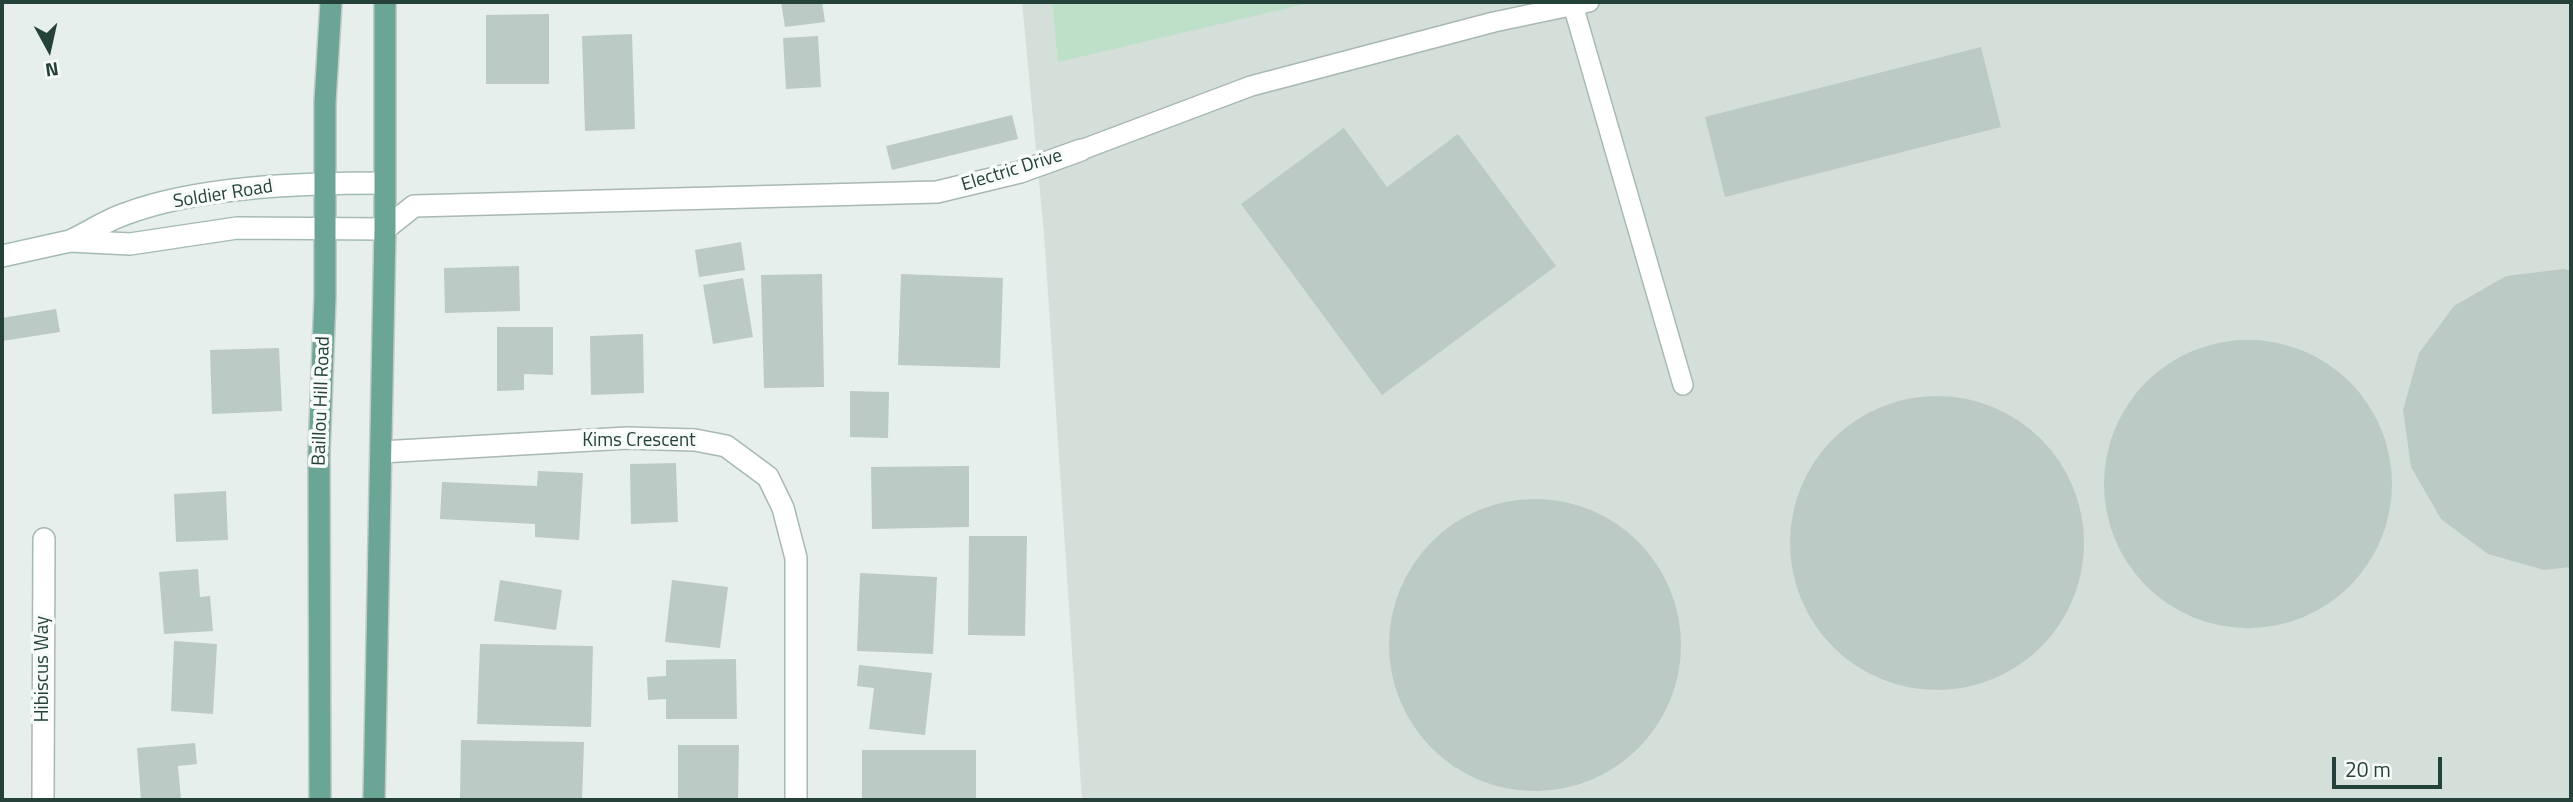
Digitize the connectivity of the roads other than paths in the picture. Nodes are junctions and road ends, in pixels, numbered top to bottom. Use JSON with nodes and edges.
{"nodes":[{"id":1,"x":331,"y":2,"type":"edge"},
{"id":2,"x":385,"y":2,"type":"edge"},
{"id":3,"x":1581,"y":3,"type":"edge"},
{"id":4,"x":1081,"y":150,"type":"joint"},
{"id":5,"x":327,"y":183,"type":"junction"},
{"id":6,"x":384,"y":183,"type":"junction"},
{"id":7,"x":414,"y":206,"type":"junction"},
{"id":8,"x":326,"y":228,"type":"junction"},
{"id":9,"x":385,"y":229,"type":"junction"},
{"id":10,"x":71,"y":241,"type":"junction"},
{"id":11,"x":2,"y":256,"type":"edge"},
{"id":12,"x":1683,"y":385,"type":"dead end"},
{"id":13,"x":381,"y":452,"type":"junction"},
{"id":14,"x":44,"y":539,"type":"dead end"},
{"id":15,"x":43,"y":800,"type":"edge"},
{"id":16,"x":320,"y":800,"type":"edge"},
{"id":17,"x":374,"y":800,"type":"edge"},
{"id":18,"x":796,"y":800,"type":"edge"}],
"edges":[{"from":1,"to":5,"type":"main road","name":"Baillou Hill Road"},
{"from":2,"to":6,"type":"main road"},
{"from":3,"to":4,"type":"lane","name":"Electric Drive"},
{"from":3,"to":12,"type":"lane"},
{"from":4,"to":7,"type":"street","name":"Electric Drive"},
{"from":5,"to":6,"type":"street","name":"Soldier Road"},
{"from":5,"to":8,"type":"main road","name":"Baillou Hill Road"},
{"from":5,"to":10,"type":"street","name":"Soldier Road"},
{"from":6,"to":7,"type":"street"},
{"from":6,"to":9,"type":"main road"},
{"from":7,"to":9,"type":"street"},
{"from":8,"to":9,"type":"street","name":"Soldier Road"},
{"from":8,"to":10,"type":"street","name":"Soldier Road"},
{"from":8,"to":16,"type":"main road","name":"Baillou Hill Road"},
{"from":9,"to":13,"type":"main road"},
{"from":10,"to":11,"type":"street","name":"Soldier Road"},
{"from":13,"to":17,"type":"main road"},
{"from":13,"to":18,"type":"street","name":"Kims Crescent"},
{"from":14,"to":15,"type":"street","name":"Hibiscus Way"}]}
